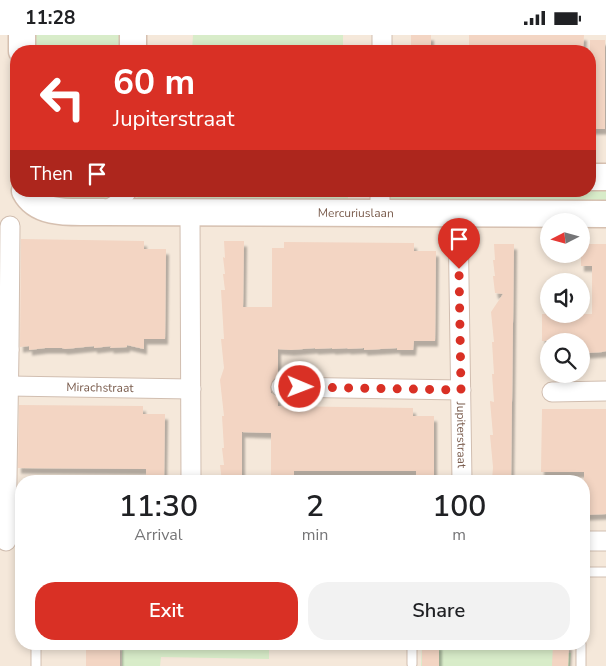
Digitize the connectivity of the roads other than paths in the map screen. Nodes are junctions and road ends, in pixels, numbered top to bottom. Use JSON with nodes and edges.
{"nodes":[{"id":1,"x":28,"y":197,"type":"edge"},
{"id":2,"x":122,"y":197,"type":"edge"},
{"id":3,"x":380,"y":202,"type":"edge"},
{"id":4,"x":104,"y":212,"type":"junction"},
{"id":5,"x":190,"y":212,"type":"junction"},
{"id":6,"x":458,"y":214,"type":"junction"},
{"id":7,"x":606,"y":214,"type":"edge"},
{"id":8,"x":10,"y":226,"type":"dead end"},
{"id":9,"x":4,"y":271,"type":"edge"},
{"id":10,"x":4,"y":350,"type":"edge"},
{"id":11,"x":9,"y":386,"type":"junction"},
{"id":12,"x":281,"y":387,"type":"dead end"},
{"id":13,"x":191,"y":389,"type":"junction"},
{"id":14,"x":461,"y":390,"type":"junction"},
{"id":15,"x":606,"y":391,"type":"edge"},
{"id":16,"x":552,"y":392,"type":"dead end"},
{"id":17,"x":191,"y":475,"type":"edge"},
{"id":18,"x":462,"y":475,"type":"edge"},
{"id":19,"x":590,"y":541,"type":"edge"},
{"id":20,"x":606,"y":541,"type":"edge"},
{"id":21,"x":9,"y":542,"type":"edge"},
{"id":22,"x":590,"y":572,"type":"edge"},
{"id":23,"x":606,"y":572,"type":"edge"},
{"id":24,"x":36,"y":650,"type":"edge"},
{"id":25,"x":412,"y":650,"type":"edge"},
{"id":26,"x":581,"y":650,"type":"edge"},
{"id":27,"x":412,"y":664,"type":"dead end"},
{"id":28,"x":36,"y":666,"type":"edge"},
{"id":29,"x":581,"y":666,"type":"edge"}],
"edges":[{"from":1,"to":4,"type":"street","name":"Mercuriuslaan"},
{"from":2,"to":4,"type":"street"},
{"from":3,"to":5,"type":"street","name":"Mercuriuslaan"},
{"from":3,"to":6,"type":"street","name":"Mercuriuslaan"},
{"from":4,"to":5,"type":"street","name":"Mercuriuslaan"},
{"from":5,"to":13,"type":"street"},
{"from":6,"to":7,"type":"street","name":"Mercuriuslaan"},
{"from":6,"to":14,"type":"street","name":"Jupiterstraat"},
{"from":8,"to":9,"type":"street"},
{"from":9,"to":10,"type":"street"},
{"from":10,"to":11,"type":"street"},
{"from":11,"to":13,"type":"street","name":"Mirachstraat"},
{"from":11,"to":21,"type":"street"},
{"from":12,"to":14,"type":"street","name":"Jupiterstraat"},
{"from":13,"to":17,"type":"street"},
{"from":14,"to":18,"type":"street","name":"Jupiterstraat"},
{"from":15,"to":16,"type":"street"},
{"from":19,"to":20,"type":"street"},
{"from":22,"to":23,"type":"lane"},
{"from":24,"to":28,"type":"lane"},
{"from":25,"to":27,"type":"lane"},
{"from":26,"to":29,"type":"lane"}]}
